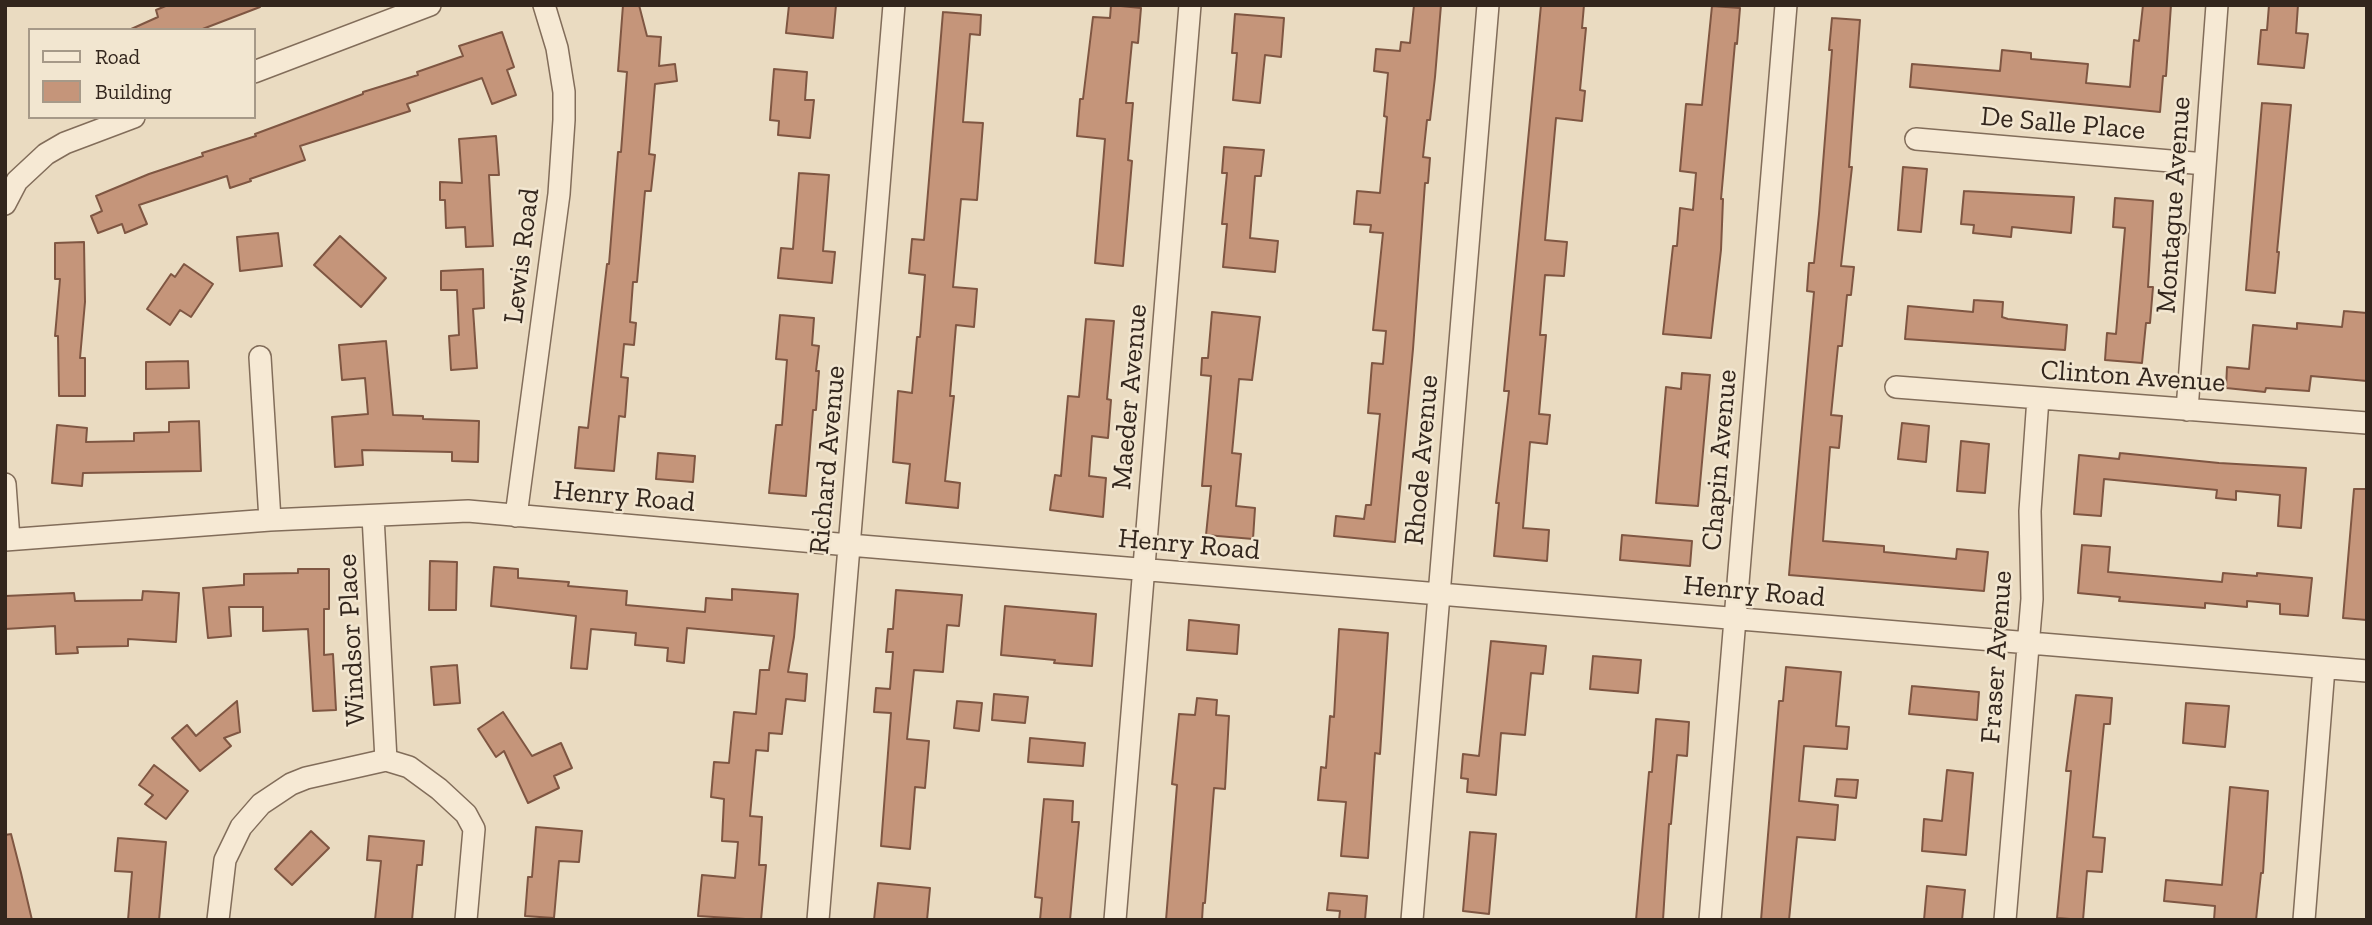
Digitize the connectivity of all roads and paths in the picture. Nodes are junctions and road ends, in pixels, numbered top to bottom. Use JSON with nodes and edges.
{"nodes":[{"id":1,"x":430,"y":5,"type":"edge"},
{"id":2,"x":544,"y":5,"type":"edge"},
{"id":3,"x":894,"y":5,"type":"edge"},
{"id":4,"x":1190,"y":5,"type":"edge"},
{"id":5,"x":1488,"y":5,"type":"edge"},
{"id":6,"x":1786,"y":5,"type":"edge"},
{"id":7,"x":2217,"y":5,"type":"edge"},
{"id":8,"x":256,"y":71,"type":"edge"},
{"id":9,"x":129,"y":119,"type":"edge"},
{"id":10,"x":1916,"y":139,"type":"dead end"},
{"id":11,"x":2205,"y":164,"type":"junction"},
{"id":12,"x":5,"y":204,"type":"edge"},
{"id":13,"x":260,"y":357,"type":"dead end"},
{"id":14,"x":1896,"y":387,"type":"dead end"},
{"id":15,"x":2038,"y":398,"type":"junction"},
{"id":16,"x":2187,"y":410,"type":"junction"},
{"id":17,"x":2367,"y":424,"type":"edge"},
{"id":18,"x":5,"y":484,"type":"edge"},
{"id":19,"x":373,"y":516,"type":"junction"},
{"id":20,"x":516,"y":516,"type":"junction"},
{"id":21,"x":270,"y":520,"type":"junction"},
{"id":22,"x":7,"y":539,"type":"edge"},
{"id":23,"x":849,"y":545,"type":"junction"},
{"id":24,"x":1144,"y":569,"type":"junction"},
{"id":25,"x":1439,"y":594,"type":"junction"},
{"id":26,"x":1735,"y":618,"type":"junction"},
{"id":27,"x":2028,"y":643,"type":"junction"},
{"id":28,"x":2324,"y":668,"type":"junction"},
{"id":29,"x":2367,"y":671,"type":"edge"},
{"id":30,"x":386,"y":760,"type":"junction"},
{"id":31,"x":218,"y":920,"type":"edge"},
{"id":32,"x":466,"y":920,"type":"edge"},
{"id":33,"x":818,"y":920,"type":"edge"},
{"id":34,"x":1115,"y":920,"type":"edge"},
{"id":35,"x":1412,"y":920,"type":"edge"},
{"id":36,"x":1710,"y":920,"type":"edge"},
{"id":37,"x":2005,"y":920,"type":"edge"},
{"id":38,"x":2304,"y":920,"type":"edge"}],
"edges":[{"from":1,"to":8,"type":"street"},
{"from":2,"to":20,"type":"street","name":"Lewis Road"},
{"from":3,"to":23,"type":"street","name":"Richard Avenue"},
{"from":4,"to":24,"type":"street","name":"Maeder Avenue"},
{"from":5,"to":25,"type":"street","name":"Rhode Avenue"},
{"from":6,"to":26,"type":"street","name":"Chapin Avenue"},
{"from":7,"to":11,"type":"street","name":"Montague Avenue"},
{"from":9,"to":12,"type":"street"},
{"from":10,"to":11,"type":"street","name":"De Salle Place"},
{"from":11,"to":16,"type":"street","name":"Montague Avenue"},
{"from":13,"to":21,"type":"street"},
{"from":14,"to":15,"type":"street","name":"Clinton Avenue"},
{"from":15,"to":16,"type":"street","name":"Clinton Avenue"},
{"from":15,"to":27,"type":"street","name":"Fraser Avenue"},
{"from":16,"to":17,"type":"street","name":"Clinton Avenue"},
{"from":18,"to":22,"type":"street"},
{"from":19,"to":20,"type":"street","name":"Henry Road"},
{"from":19,"to":21,"type":"street","name":"Henry Road"},
{"from":19,"to":30,"type":"street","name":"Windsor Place"},
{"from":20,"to":23,"type":"street","name":"Henry Road"},
{"from":21,"to":22,"type":"street","name":"Henry Road"},
{"from":23,"to":24,"type":"street","name":"Henry Road"},
{"from":23,"to":33,"type":"street","name":"Richard Avenue"},
{"from":24,"to":25,"type":"street","name":"Henry Road"},
{"from":24,"to":34,"type":"street","name":"Maeder Avenue"},
{"from":25,"to":26,"type":"street","name":"Henry Road"},
{"from":25,"to":35,"type":"street","name":"Rhode Avenue"},
{"from":26,"to":27,"type":"street","name":"Henry Road"},
{"from":26,"to":36,"type":"street","name":"Chapin Avenue"},
{"from":27,"to":28,"type":"street","name":"Henry Road"},
{"from":27,"to":37,"type":"street","name":"Fraser Avenue"},
{"from":28,"to":29,"type":"street","name":"Henry Road"},
{"from":28,"to":38,"type":"street"},
{"from":30,"to":31,"type":"street"},
{"from":30,"to":32,"type":"street"}]}
